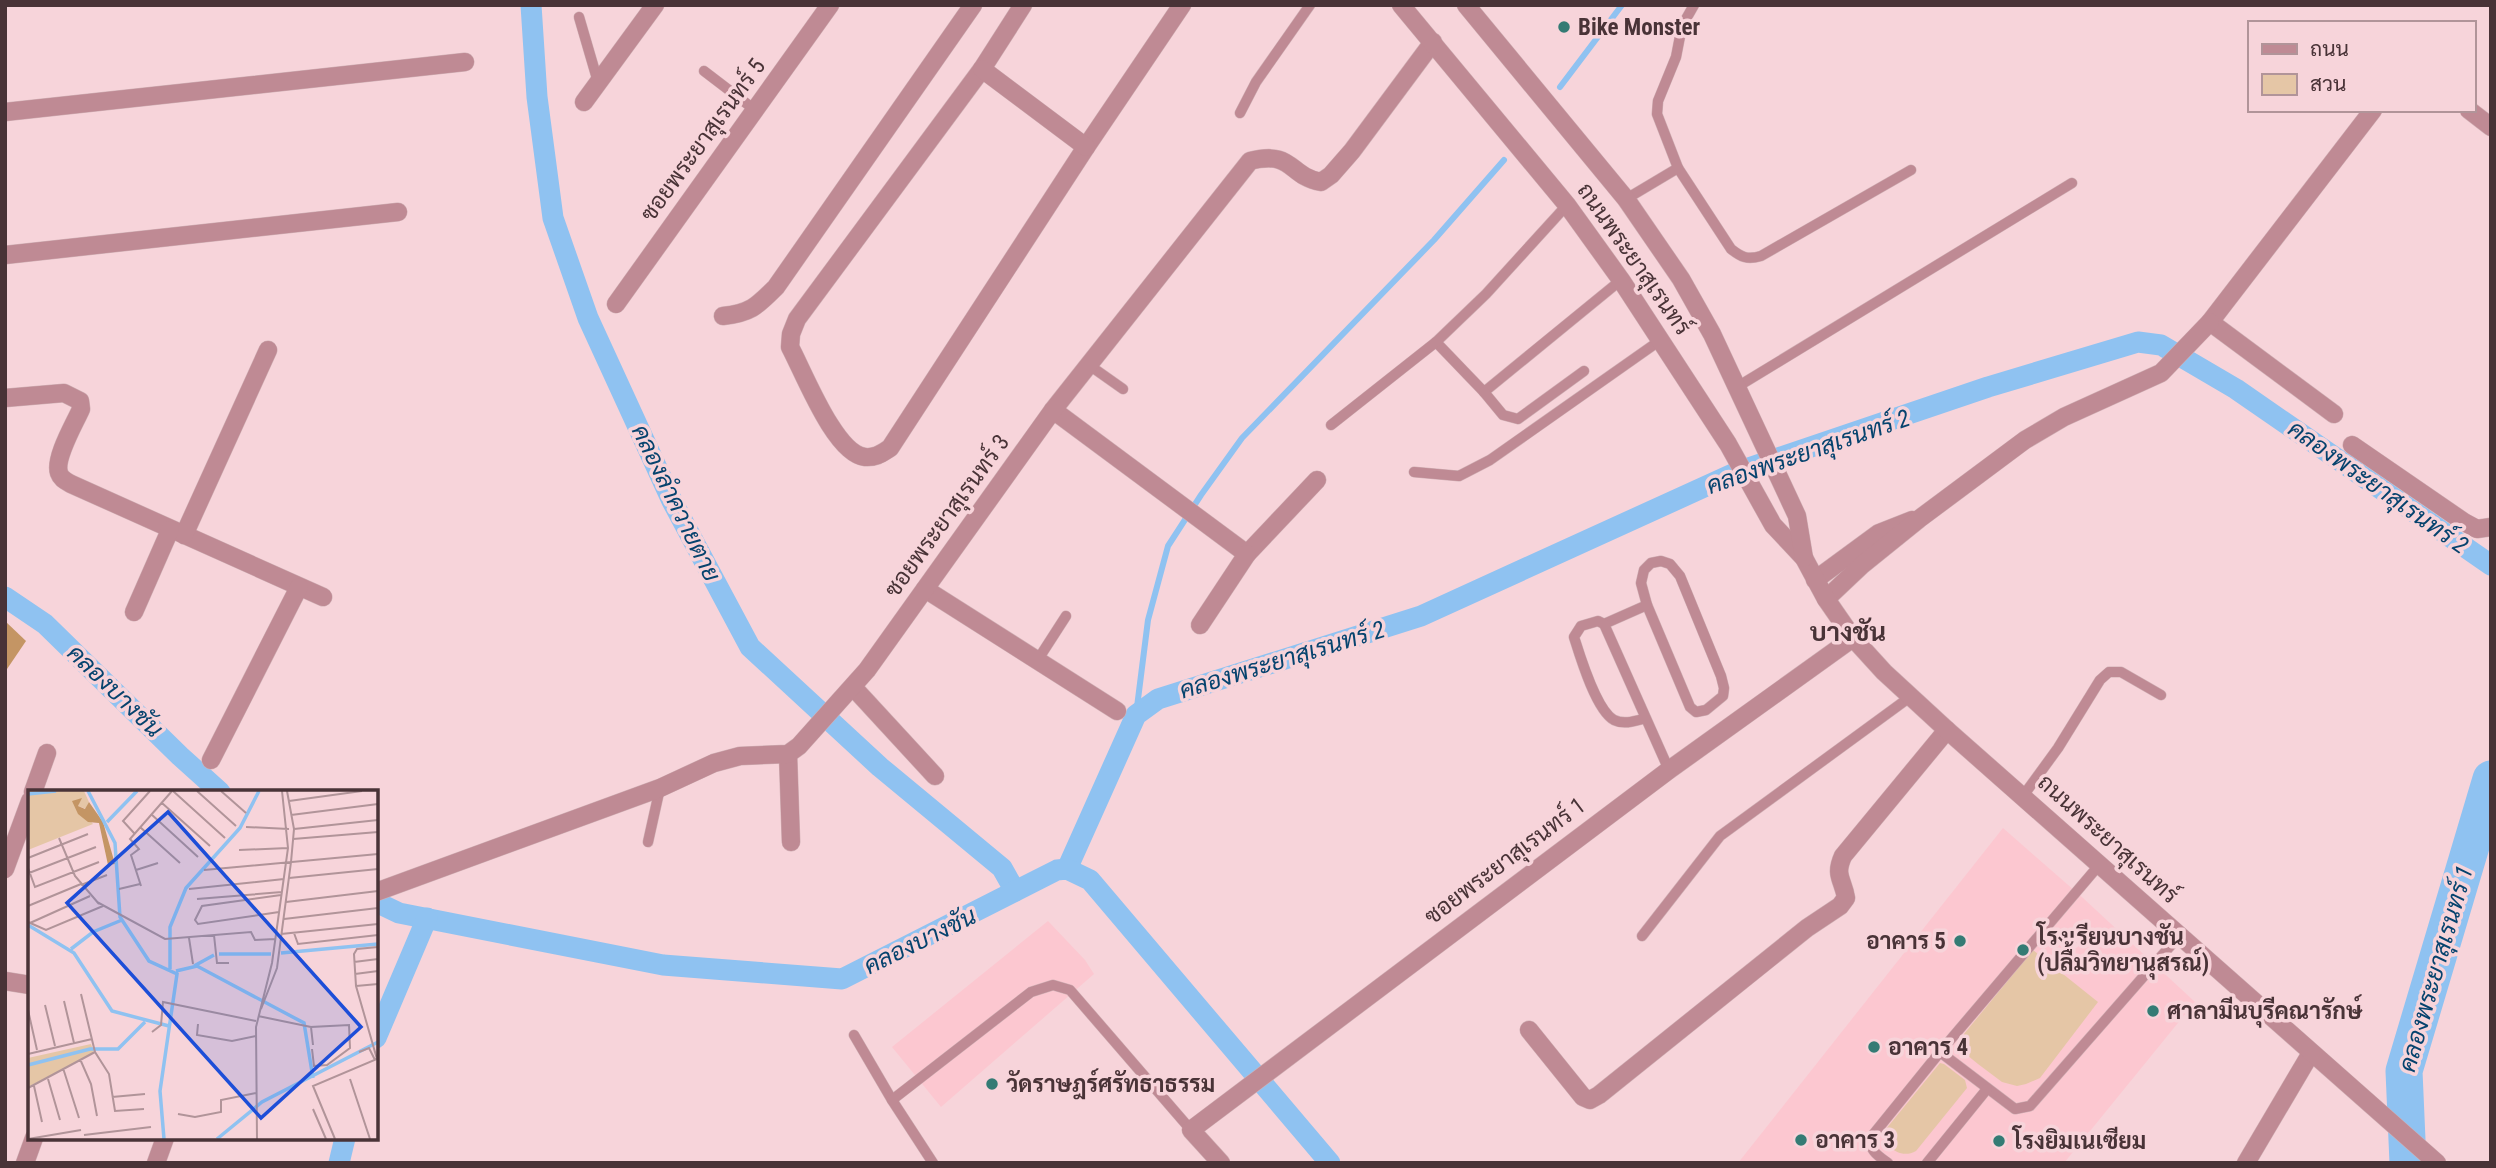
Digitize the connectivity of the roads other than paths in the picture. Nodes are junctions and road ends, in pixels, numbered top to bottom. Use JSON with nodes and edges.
{"nodes":[{"id":1,"x":655,"y":5,"type":"edge"},
{"id":2,"x":830,"y":5,"type":"edge"},
{"id":3,"x":973,"y":5,"type":"edge"},
{"id":4,"x":1023,"y":5,"type":"edge"},
{"id":5,"x":1182,"y":5,"type":"edge"},
{"id":6,"x":1310,"y":5,"type":"edge"},
{"id":7,"x":1401,"y":5,"type":"edge"},
{"id":8,"x":1466,"y":5,"type":"edge"},
{"id":9,"x":1693,"y":5,"type":"edge"},
{"id":10,"x":579,"y":17,"type":"dead end"},
{"id":11,"x":1433,"y":42,"type":"junction"},
{"id":12,"x":465,"y":62,"type":"dead end"},
{"id":13,"x":982,"y":69,"type":"junction"},
{"id":14,"x":704,"y":71,"type":"dead end"},
{"id":15,"x":598,"y":82,"type":"junction"},
{"id":16,"x":584,"y":102,"type":"dead end"},
{"id":17,"x":755,"y":110,"type":"junction"},
{"id":18,"x":5,"y":112,"type":"edge"},
{"id":19,"x":2371,"y":112,"type":"edge"},
{"id":20,"x":2472,"y":112,"type":"edge"},
{"id":21,"x":1240,"y":113,"type":"dead end"},
{"id":22,"x":2491,"y":127,"type":"edge"},
{"id":23,"x":1086,"y":147,"type":"junction"},
{"id":24,"x":1678,"y":168,"type":"junction"},
{"id":25,"x":1911,"y":170,"type":"dead end"},
{"id":26,"x":2072,"y":183,"type":"dead end"},
{"id":27,"x":1626,"y":200,"type":"junction"},
{"id":28,"x":1567,"y":205,"type":"junction"},
{"id":29,"x":398,"y":212,"type":"dead end"},
{"id":30,"x":5,"y":255,"type":"edge"},
{"id":31,"x":1621,"y":280,"type":"junction"},
{"id":32,"x":616,"y":304,"type":"dead end"},
{"id":33,"x":723,"y":316,"type":"dead end"},
{"id":34,"x":2210,"y":323,"type":"junction"},
{"id":35,"x":1662,"y":339,"type":"junction"},
{"id":36,"x":1436,"y":342,"type":"junction"},
{"id":37,"x":268,"y":350,"type":"dead end"},
{"id":38,"x":1089,"y":365,"type":"junction"},
{"id":39,"x":1584,"y":371,"type":"dead end"},
{"id":40,"x":1737,"y":387,"type":"junction"},
{"id":41,"x":1123,"y":389,"type":"dead end"},
{"id":42,"x":1483,"y":392,"type":"junction"},
{"id":43,"x":5,"y":398,"type":"edge"},
{"id":44,"x":1053,"y":410,"type":"junction"},
{"id":45,"x":2334,"y":414,"type":"dead end"},
{"id":46,"x":1331,"y":425,"type":"dead end"},
{"id":47,"x":2352,"y":444,"type":"dead end"},
{"id":48,"x":1414,"y":472,"type":"dead end"},
{"id":49,"x":1317,"y":480,"type":"dead end"},
{"id":50,"x":1919,"y":519,"type":"junction"},
{"id":51,"x":2491,"y":527,"type":"edge"},
{"id":52,"x":177,"y":532,"type":"junction"},
{"id":53,"x":1247,"y":554,"type":"junction"},
{"id":54,"x":1804,"y":558,"type":"junction"},
{"id":55,"x":1815,"y":580,"type":"junction"},
{"id":56,"x":299,"y":587,"type":"junction"},
{"id":57,"x":925,"y":589,"type":"junction"},
{"id":58,"x":323,"y":597,"type":"dead end"},
{"id":59,"x":1826,"y":599,"type":"junction"},
{"id":60,"x":1647,"y":605,"type":"junction"},
{"id":61,"x":134,"y":612,"type":"dead end"},
{"id":62,"x":1066,"y":616,"type":"dead end"},
{"id":63,"x":1604,"y":624,"type":"junction"},
{"id":64,"x":1200,"y":625,"type":"dead end"},
{"id":65,"x":1853,"y":638,"type":"junction"},
{"id":66,"x":1037,"y":661,"type":"junction"},
{"id":67,"x":849,"y":691,"type":"junction"},
{"id":68,"x":2161,"y":695,"type":"dead end"},
{"id":69,"x":1910,"y":697,"type":"junction"},
{"id":70,"x":1117,"y":711,"type":"dead end"},
{"id":71,"x":1646,"y":718,"type":"junction"},
{"id":72,"x":1947,"y":730,"type":"junction"},
{"id":73,"x":794,"y":750,"type":"junction"},
{"id":74,"x":47,"y":754,"type":"dead end"},
{"id":75,"x":211,"y":760,"type":"dead end"},
{"id":76,"x":1669,"y":769,"type":"junction"},
{"id":77,"x":935,"y":776,"type":"dead end"},
{"id":78,"x":660,"y":788,"type":"junction"},
{"id":79,"x":34,"y":790,"type":"edge"},
{"id":80,"x":2024,"y":796,"type":"junction"},
{"id":81,"x":28,"y":807,"type":"edge"},
{"id":82,"x":648,"y":842,"type":"dead end"},
{"id":83,"x":791,"y":842,"type":"dead end"},
{"id":84,"x":2100,"y":864,"type":"junction"},
{"id":85,"x":5,"y":869,"type":"edge"},
{"id":86,"x":378,"y":891,"type":"edge"},
{"id":87,"x":1642,"y":936,"type":"dead end"},
{"id":88,"x":2179,"y":936,"type":"junction"},
{"id":89,"x":5,"y":981,"type":"edge"},
{"id":90,"x":28,"y":985,"type":"edge"},
{"id":91,"x":1529,"y":1030,"type":"dead end"},
{"id":92,"x":855,"y":1035,"type":"dead end"},
{"id":93,"x":1940,"y":1052,"type":"junction"},
{"id":94,"x":2311,"y":1053,"type":"junction"},
{"id":95,"x":1987,"y":1089,"type":"junction"},
{"id":96,"x":892,"y":1100,"type":"junction"},
{"id":97,"x":1191,"y":1130,"type":"junction"},
{"id":98,"x":33,"y":1140,"type":"edge"},
{"id":99,"x":164,"y":1140,"type":"edge"},
{"id":100,"x":25,"y":1163,"type":"edge"},
{"id":101,"x":156,"y":1163,"type":"edge"},
{"id":102,"x":933,"y":1163,"type":"edge"},
{"id":103,"x":1221,"y":1163,"type":"edge"},
{"id":104,"x":1888,"y":1163,"type":"edge"},
{"id":105,"x":1927,"y":1163,"type":"edge"},
{"id":106,"x":2246,"y":1163,"type":"edge"},
{"id":107,"x":2437,"y":1163,"type":"edge"}],
"edges":[{"from":1,"to":15,"type":"street"},
{"from":2,"to":17,"type":"street","name":"ซอยพระยาสุเรนทร์ 5"},
{"from":3,"to":33,"type":"street"},
{"from":4,"to":13,"type":"street"},
{"from":5,"to":23,"type":"street"},
{"from":6,"to":21,"type":"lane"},
{"from":7,"to":11,"type":"street","name":"ถนนพระยาสุเรนทร์"},
{"from":8,"to":27,"type":"street","name":"ถนนพระยาสุเรนทร์"},
{"from":9,"to":24,"type":"lane"},
{"from":10,"to":15,"type":"lane"},
{"from":11,"to":28,"type":"street","name":"ถนนพระยาสุเรนทร์"},
{"from":11,"to":38,"type":"street","name":"ซอยพระยาสุเรนทร์ 3"},
{"from":12,"to":18,"type":"street"},
{"from":13,"to":23,"type":"street"},
{"from":13,"to":23,"type":"street"},
{"from":14,"to":17,"type":"lane"},
{"from":15,"to":16,"type":"street"},
{"from":17,"to":32,"type":"street","name":"ซอยพระยาสุเรนทร์ 5"},
{"from":19,"to":34,"type":"street"},
{"from":20,"to":22,"type":"street"},
{"from":24,"to":25,"type":"lane"},
{"from":24,"to":27,"type":"lane"},
{"from":26,"to":40,"type":"lane"},
{"from":27,"to":40,"type":"street","name":"ถนนพระยาสุเรนทร์"},
{"from":28,"to":31,"type":"street","name":"ถนนพระยาสุเรนทร์"},
{"from":28,"to":36,"type":"lane"},
{"from":29,"to":30,"type":"street"},
{"from":31,"to":35,"type":"street","name":"ถนนพระยาสุเรนทร์"},
{"from":31,"to":42,"type":"lane"},
{"from":34,"to":45,"type":"street"},
{"from":34,"to":50,"type":"street"},
{"from":35,"to":48,"type":"lane"},
{"from":35,"to":54,"type":"street","name":"ถนนพระยาสุเรนทร์"},
{"from":36,"to":42,"type":"lane"},
{"from":36,"to":46,"type":"lane"},
{"from":37,"to":52,"type":"street"},
{"from":38,"to":41,"type":"lane"},
{"from":38,"to":44,"type":"street","name":"ซอยพระยาสุเรนทร์ 3"},
{"from":39,"to":42,"type":"lane"},
{"from":40,"to":54,"type":"street","name":"ถนนพระยาสุเรนทร์"},
{"from":43,"to":52,"type":"street"},
{"from":44,"to":53,"type":"street"},
{"from":44,"to":57,"type":"street","name":"ซอยพระยาสุเรนทร์ 3"},
{"from":47,"to":51,"type":"street"},
{"from":49,"to":53,"type":"street"},
{"from":50,"to":55,"type":"street"},
{"from":50,"to":59,"type":"street"},
{"from":52,"to":56,"type":"street"},
{"from":52,"to":61,"type":"street"},
{"from":53,"to":64,"type":"street"},
{"from":54,"to":55,"type":"street","name":"ถนนพระยาสุเรนทร์"},
{"from":55,"to":59,"type":"street","name":"ถนนพระยาสุเรนทร์"},
{"from":56,"to":58,"type":"street"},
{"from":56,"to":75,"type":"street"},
{"from":57,"to":66,"type":"street"},
{"from":57,"to":67,"type":"street","name":"ซอยพระยาสุเรนทร์ 3"},
{"from":59,"to":65,"type":"street","name":"ถนนพระยาสุเรนทร์"},
{"from":60,"to":60,"type":"lane"},
{"from":60,"to":63,"type":"lane"},
{"from":62,"to":66,"type":"lane"},
{"from":63,"to":71,"type":"lane"},
{"from":63,"to":71,"type":"lane"},
{"from":65,"to":69,"type":"street","name":"ถนนพระยาสุเรนทร์"},
{"from":65,"to":76,"type":"street","name":"ซอยพระยาสุเรนทร์ 1"},
{"from":66,"to":70,"type":"street"},
{"from":67,"to":73,"type":"street","name":"ซอยพระยาสุเรนทร์ 3"},
{"from":67,"to":77,"type":"street"},
{"from":68,"to":80,"type":"lane"},
{"from":69,"to":72,"type":"street","name":"ถนนพระยาสุเรนทร์"},
{"from":69,"to":87,"type":"lane"},
{"from":71,"to":76,"type":"lane"},
{"from":72,"to":80,"type":"street","name":"ถนนพระยาสุเรนทร์"},
{"from":72,"to":91,"type":"street"},
{"from":73,"to":78,"type":"street"},
{"from":73,"to":83,"type":"street"},
{"from":74,"to":79,"type":"street"},
{"from":76,"to":97,"type":"street","name":"ซอยพระยาสุเรนทร์ 1"},
{"from":78,"to":82,"type":"lane"},
{"from":78,"to":86,"type":"street"},
{"from":80,"to":84,"type":"street","name":"ถนนพระยาสุเรนทร์"},
{"from":81,"to":85,"type":"street"},
{"from":84,"to":88,"type":"street","name":"ถนนพระยาสุเรนทร์"},
{"from":84,"to":93,"type":"lane"},
{"from":88,"to":94,"type":"street","name":"ถนนพระยาสุเรนทร์"},
{"from":88,"to":95,"type":"lane"},
{"from":89,"to":90,"type":"street"},
{"from":92,"to":96,"type":"lane"},
{"from":93,"to":95,"type":"lane"},
{"from":93,"to":104,"type":"lane"},
{"from":94,"to":106,"type":"street"},
{"from":94,"to":107,"type":"street","name":"ถนนพระยาสุเรนทร์"},
{"from":95,"to":105,"type":"lane"},
{"from":96,"to":97,"type":"lane"},
{"from":96,"to":102,"type":"lane"},
{"from":97,"to":103,"type":"street"},
{"from":98,"to":100,"type":"street"},
{"from":99,"to":101,"type":"street"}]}
